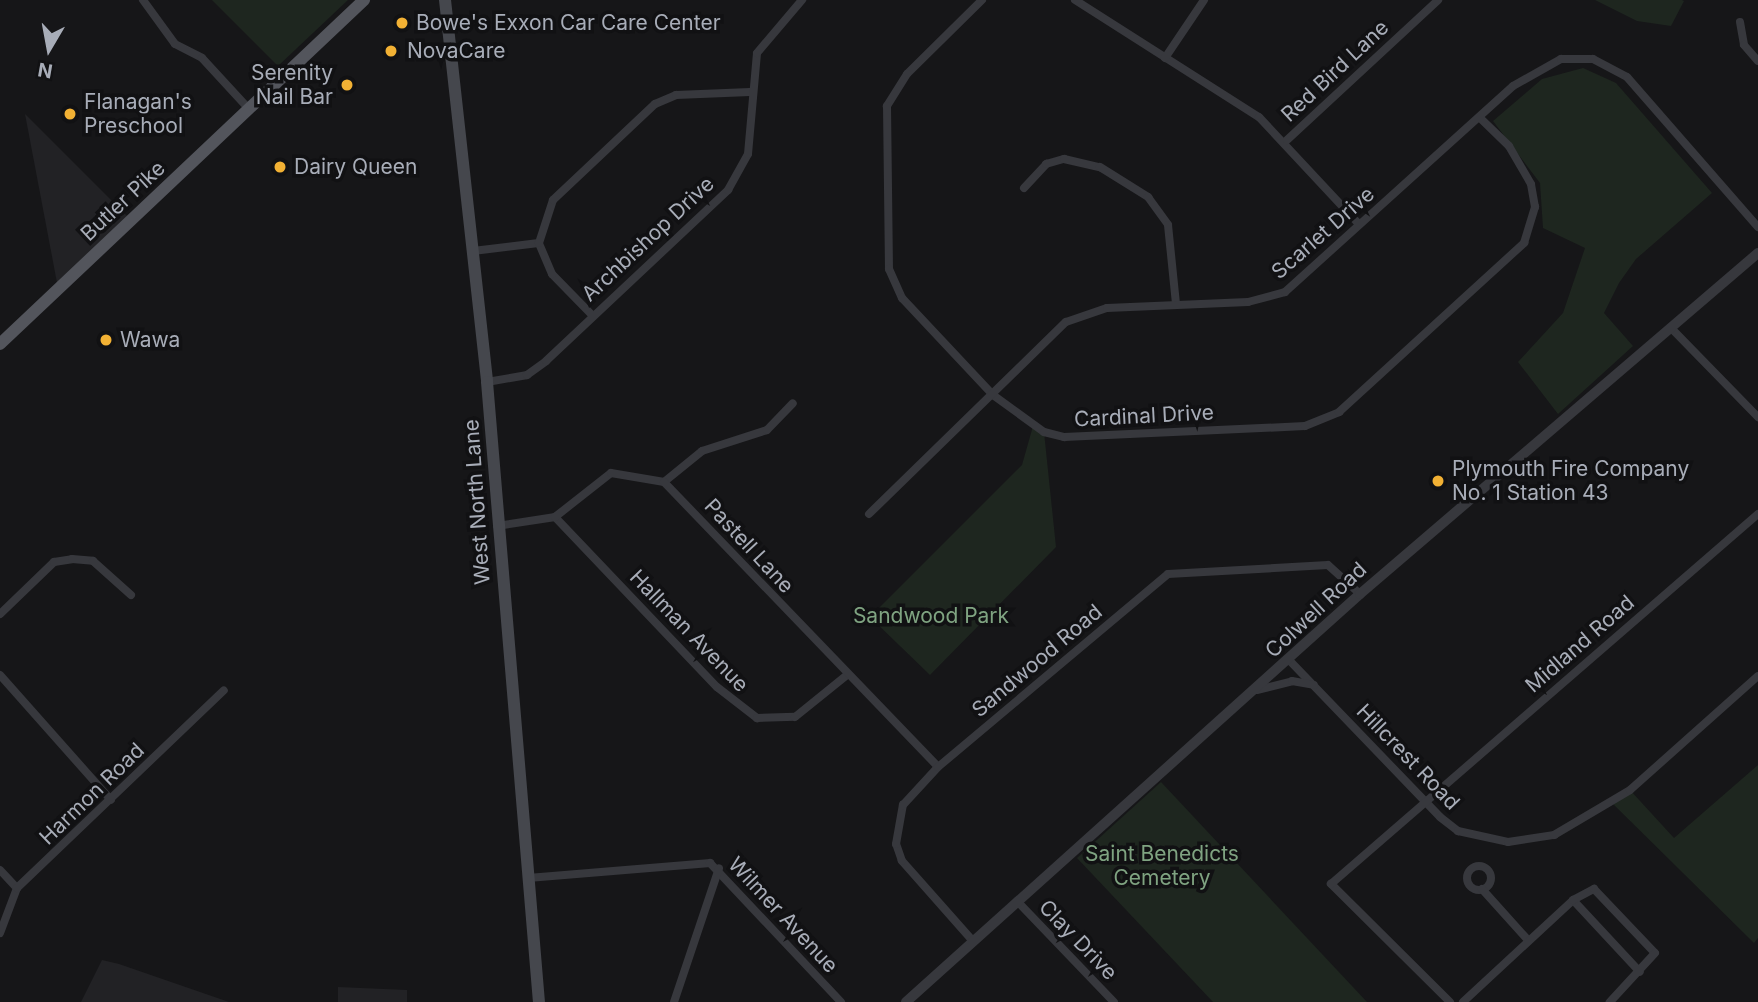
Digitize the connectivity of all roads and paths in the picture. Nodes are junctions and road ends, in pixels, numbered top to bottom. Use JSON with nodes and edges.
{"nodes":[{"id":1,"x":143,"y":0,"type":"edge"},
{"id":2,"x":364,"y":0,"type":"edge"},
{"id":3,"x":445,"y":0,"type":"edge"},
{"id":4,"x":982,"y":0,"type":"edge"},
{"id":5,"x":1075,"y":0,"type":"edge"},
{"id":6,"x":1204,"y":0,"type":"edge"},
{"id":7,"x":1438,"y":0,"type":"edge"},
{"id":8,"x":797,"y":2,"type":"edge"},
{"id":9,"x":1740,"y":22,"type":"dead end"},
{"id":10,"x":1165,"y":58,"type":"junction"},
{"id":11,"x":1758,"y":61,"type":"edge"},
{"id":12,"x":750,"y":92,"type":"junction"},
{"id":13,"x":248,"y":108,"type":"junction"},
{"id":14,"x":1480,"y":118,"type":"junction"},
{"id":15,"x":1287,"y":140,"type":"junction"},
{"id":16,"x":1024,"y":188,"type":"dead end"},
{"id":17,"x":1358,"y":223,"type":"junction"},
{"id":18,"x":1758,"y":227,"type":"edge"},
{"id":19,"x":539,"y":243,"type":"junction"},
{"id":20,"x":472,"y":251,"type":"junction"},
{"id":21,"x":1758,"y":253,"type":"edge"},
{"id":22,"x":1176,"y":304,"type":"junction"},
{"id":23,"x":592,"y":315,"type":"junction"},
{"id":24,"x":1674,"y":330,"type":"junction"},
{"id":25,"x":0,"y":344,"type":"edge"},
{"id":26,"x":487,"y":383,"type":"junction"},
{"id":27,"x":993,"y":395,"type":"junction"},
{"id":28,"x":793,"y":403,"type":"dead end"},
{"id":29,"x":1758,"y":417,"type":"edge"},
{"id":30,"x":664,"y":482,"type":"junction"},
{"id":31,"x":869,"y":514,"type":"dead end"},
{"id":32,"x":1758,"y":514,"type":"edge"},
{"id":33,"x":555,"y":517,"type":"junction"},
{"id":34,"x":497,"y":526,"type":"junction"},
{"id":35,"x":1360,"y":594,"type":"junction"},
{"id":36,"x":131,"y":595,"type":"dead end"},
{"id":37,"x":0,"y":614,"type":"edge"},
{"id":38,"x":1290,"y":661,"type":"junction"},
{"id":39,"x":0,"y":675,"type":"edge"},
{"id":40,"x":847,"y":675,"type":"junction"},
{"id":41,"x":1758,"y":676,"type":"edge"},
{"id":42,"x":1314,"y":685,"type":"junction"},
{"id":43,"x":224,"y":690,"type":"dead end"},
{"id":44,"x":1257,"y":690,"type":"junction"},
{"id":45,"x":938,"y":767,"type":"junction"},
{"id":46,"x":111,"y":800,"type":"junction"},
{"id":47,"x":1425,"y":801,"type":"junction"},
{"id":48,"x":719,"y":868,"type":"junction"},
{"id":49,"x":0,"y":870,"type":"edge"},
{"id":50,"x":528,"y":878,"type":"junction"},
{"id":51,"x":18,"y":888,"type":"junction"},
{"id":52,"x":1482,"y":889,"type":"dead end"},
{"id":53,"x":1573,"y":900,"type":"junction"},
{"id":54,"x":1017,"y":901,"type":"junction"},
{"id":55,"x":0,"y":933,"type":"edge"},
{"id":56,"x":972,"y":940,"type":"junction"},
{"id":57,"x":1527,"y":940,"type":"junction"},
{"id":58,"x":1640,"y":972,"type":"junction"},
{"id":59,"x":911,"y":1000,"type":"edge"},
{"id":60,"x":539,"y":1002,"type":"edge"},
{"id":61,"x":674,"y":1002,"type":"edge"},
{"id":62,"x":841,"y":1002,"type":"edge"},
{"id":63,"x":1114,"y":1002,"type":"edge"},
{"id":64,"x":1450,"y":1002,"type":"edge"},
{"id":65,"x":1463,"y":1002,"type":"edge"},
{"id":66,"x":1609,"y":1002,"type":"edge"}],
"edges":[{"from":1,"to":13,"type":"street"},
{"from":2,"to":13,"type":"main road","name":"Butler Pike"},
{"from":3,"to":20,"type":"main road","name":"West North Lane"},
{"from":4,"to":27,"type":"street","name":"Cardinal Drive"},
{"from":5,"to":10,"type":"street"},
{"from":6,"to":10,"type":"street"},
{"from":7,"to":15,"type":"street","name":"Red Bird Lane"},
{"from":8,"to":12,"type":"street","name":"Archbishop Drive"},
{"from":9,"to":11,"type":"street"},
{"from":10,"to":15,"type":"street"},
{"from":12,"to":19,"type":"street"},
{"from":12,"to":23,"type":"street","name":"Archbishop Drive"},
{"from":13,"to":25,"type":"main road","name":"Butler Pike"},
{"from":14,"to":17,"type":"street","name":"Scarlet Drive"},
{"from":14,"to":18,"type":"street","name":"Scarlet Drive"},
{"from":14,"to":27,"type":"street","name":"Cardinal Drive"},
{"from":15,"to":17,"type":"street"},
{"from":16,"to":22,"type":"street"},
{"from":17,"to":22,"type":"street","name":"Scarlet Drive"},
{"from":19,"to":20,"type":"street"},
{"from":19,"to":23,"type":"street"},
{"from":20,"to":26,"type":"main road","name":"West North Lane"},
{"from":21,"to":24,"type":"street","name":"Colwell Road"},
{"from":22,"to":27,"type":"street","name":"Scarlet Drive"},
{"from":23,"to":26,"type":"street","name":"Archbishop Drive"},
{"from":24,"to":29,"type":"street"},
{"from":24,"to":35,"type":"street","name":"Colwell Road"},
{"from":26,"to":34,"type":"main road","name":"West North Lane"},
{"from":27,"to":31,"type":"street","name":"Scarlet Drive"},
{"from":28,"to":30,"type":"street"},
{"from":30,"to":33,"type":"street"},
{"from":30,"to":40,"type":"street","name":"Pastell Lane"},
{"from":32,"to":47,"type":"street","name":"Midland Road"},
{"from":33,"to":34,"type":"street"},
{"from":33,"to":40,"type":"street","name":"Hallman Avenue"},
{"from":34,"to":50,"type":"main road","name":"West North Lane"},
{"from":35,"to":38,"type":"street","name":"Colwell Road"},
{"from":35,"to":45,"type":"street","name":"Sandwood Road"},
{"from":36,"to":37,"type":"street"},
{"from":38,"to":42,"type":"street","name":"Hillcrest Road"},
{"from":38,"to":44,"type":"street","name":"Colwell Road"},
{"from":39,"to":46,"type":"street"},
{"from":40,"to":45,"type":"street","name":"Pastell Lane"},
{"from":41,"to":47,"type":"street","name":"Hillcrest Road"},
{"from":42,"to":44,"type":"street"},
{"from":42,"to":47,"type":"street","name":"Hillcrest Road"},
{"from":43,"to":46,"type":"street","name":"Harmon Road"},
{"from":44,"to":54,"type":"street","name":"Colwell Road"},
{"from":45,"to":56,"type":"street","name":"Sandwood Road"},
{"from":46,"to":51,"type":"street","name":"Harmon Road"},
{"from":47,"to":64,"type":"street","name":"Midland Road"},
{"from":48,"to":50,"type":"street","name":"Wilmer Avenue"},
{"from":48,"to":61,"type":"street"},
{"from":48,"to":62,"type":"street","name":"Wilmer Avenue"},
{"from":49,"to":51,"type":"street"},
{"from":50,"to":60,"type":"main road","name":"West North Lane"},
{"from":51,"to":55,"type":"street","name":"Harmon Road"},
{"from":52,"to":57,"type":"street"},
{"from":53,"to":57,"type":"street"},
{"from":53,"to":58,"type":"street"},
{"from":53,"to":58,"type":"street"},
{"from":54,"to":56,"type":"street","name":"Colwell Road"},
{"from":54,"to":63,"type":"street","name":"Clay Drive"},
{"from":56,"to":59,"type":"street","name":"Colwell Road"},
{"from":57,"to":65,"type":"street"},
{"from":58,"to":66,"type":"street"}]}
